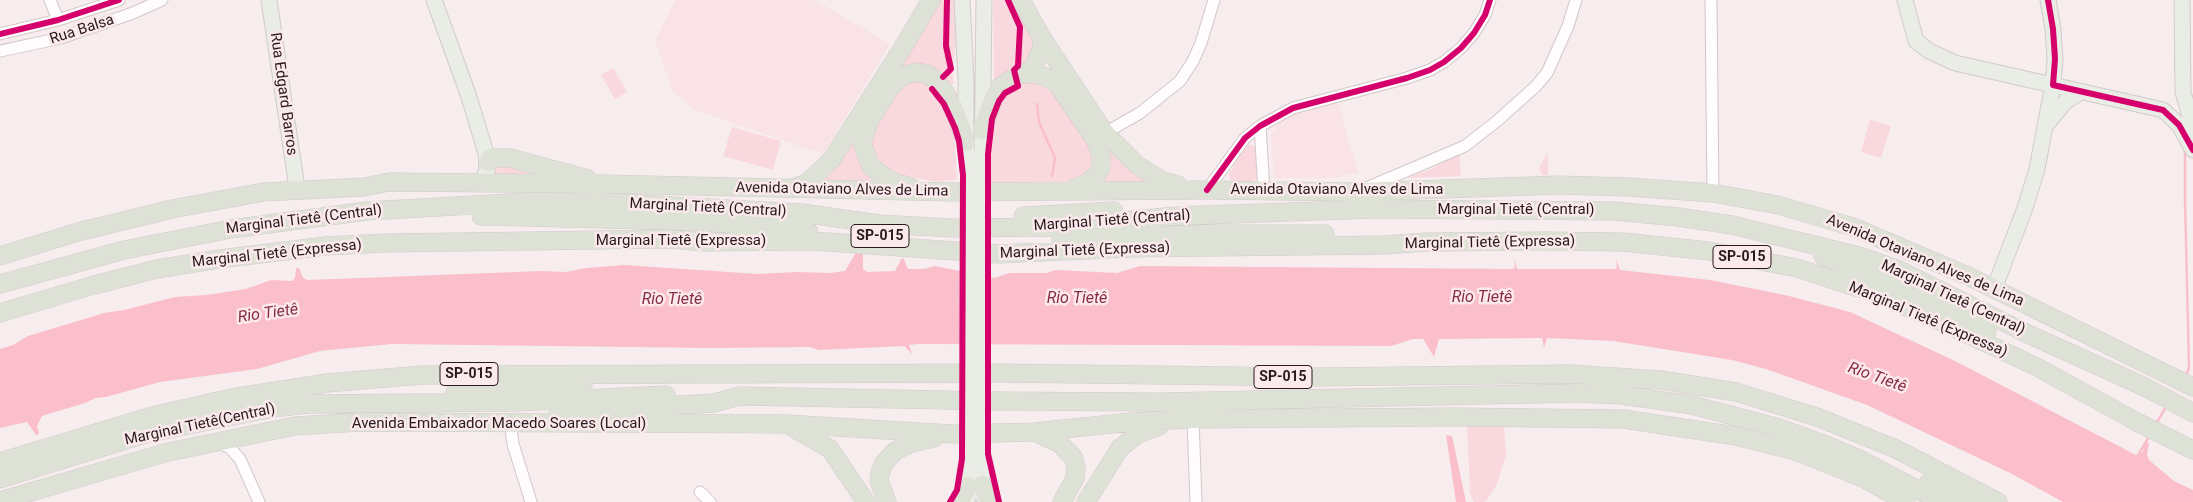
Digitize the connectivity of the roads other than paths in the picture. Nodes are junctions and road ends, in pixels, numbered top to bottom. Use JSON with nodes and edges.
{"nodes":[{"id":1,"x":50,"y":0,"type":"edge"},
{"id":2,"x":120,"y":0,"type":"edge"},
{"id":3,"x":162,"y":0,"type":"edge"},
{"id":4,"x":269,"y":0,"type":"edge"},
{"id":5,"x":434,"y":0,"type":"edge"},
{"id":6,"x":931,"y":0,"type":"edge"},
{"id":7,"x":962,"y":0,"type":"edge"},
{"id":8,"x":984,"y":0,"type":"edge"},
{"id":9,"x":1020,"y":0,"type":"edge"},
{"id":10,"x":1214,"y":0,"type":"edge"},
{"id":11,"x":1490,"y":0,"type":"edge"},
{"id":12,"x":1576,"y":0,"type":"edge"},
{"id":13,"x":1711,"y":0,"type":"edge"},
{"id":14,"x":1905,"y":0,"type":"edge"},
{"id":15,"x":2048,"y":0,"type":"edge"},
{"id":16,"x":2182,"y":0,"type":"edge"},
{"id":17,"x":58,"y":20,"type":"junction"},
{"id":18,"x":0,"y":34,"type":"edge"},
{"id":19,"x":1042,"y":38,"type":"junction"},
{"id":20,"x":0,"y":51,"type":"edge"},
{"id":21,"x":1022,"y":74,"type":"junction"},
{"id":22,"x":2053,"y":85,"type":"junction"},
{"id":23,"x":2081,"y":92,"type":"junction"},
{"id":24,"x":2183,"y":92,"type":"junction"},
{"id":25,"x":2163,"y":110,"type":"junction"},
{"id":26,"x":1260,"y":126,"type":"junction"},
{"id":27,"x":2046,"y":126,"type":"junction"},
{"id":28,"x":2193,"y":127,"type":"edge"},
{"id":29,"x":982,"y":130,"type":"junction"},
{"id":30,"x":1105,"y":133,"type":"junction"},
{"id":31,"x":966,"y":142,"type":"junction"},
{"id":32,"x":2193,"y":150,"type":"edge"},
{"id":33,"x":488,"y":162,"type":"junction"},
{"id":34,"x":975,"y":175,"type":"junction"},
{"id":35,"x":707,"y":178,"type":"dead end"},
{"id":36,"x":481,"y":184,"type":"junction"},
{"id":37,"x":605,"y":184,"type":"junction"},
{"id":38,"x":364,"y":187,"type":"junction"},
{"id":39,"x":297,"y":188,"type":"junction"},
{"id":40,"x":767,"y":189,"type":"junction"},
{"id":41,"x":786,"y":189,"type":"junction"},
{"id":42,"x":1066,"y":190,"type":"junction"},
{"id":43,"x":1199,"y":190,"type":"junction"},
{"id":44,"x":1264,"y":191,"type":"junction"},
{"id":45,"x":951,"y":192,"type":"junction"},
{"id":46,"x":1283,"y":192,"type":"junction"},
{"id":47,"x":1358,"y":192,"type":"junction"},
{"id":48,"x":1713,"y":193,"type":"junction"},
{"id":49,"x":562,"y":200,"type":"junction"},
{"id":50,"x":1455,"y":210,"type":"junction"},
{"id":51,"x":802,"y":213,"type":"junction"},
{"id":52,"x":326,"y":216,"type":"junction"},
{"id":53,"x":1854,"y":227,"type":"junction"},
{"id":54,"x":809,"y":232,"type":"junction"},
{"id":55,"x":1203,"y":234,"type":"junction"},
{"id":56,"x":668,"y":239,"type":"junction"},
{"id":57,"x":1427,"y":242,"type":"junction"},
{"id":58,"x":1812,"y":244,"type":"junction"},
{"id":59,"x":0,"y":256,"type":"edge"},
{"id":60,"x":0,"y":284,"type":"edge"},
{"id":61,"x":1994,"y":289,"type":"junction"},
{"id":62,"x":0,"y":313,"type":"edge"},
{"id":63,"x":2028,"y":334,"type":"junction"},
{"id":64,"x":2037,"y":367,"type":"junction"},
{"id":65,"x":652,"y":374,"type":"junction"},
{"id":66,"x":1119,"y":374,"type":"junction"},
{"id":67,"x":2193,"y":387,"type":"edge"},
{"id":68,"x":1472,"y":395,"type":"junction"},
{"id":69,"x":739,"y":396,"type":"junction"},
{"id":70,"x":1160,"y":402,"type":"junction"},
{"id":71,"x":346,"y":404,"type":"junction"},
{"id":72,"x":2193,"y":413,"type":"edge"},
{"id":73,"x":1365,"y":418,"type":"junction"},
{"id":74,"x":1174,"y":420,"type":"junction"},
{"id":75,"x":1193,"y":420,"type":"junction"},
{"id":76,"x":508,"y":423,"type":"junction"},
{"id":77,"x":787,"y":424,"type":"junction"},
{"id":78,"x":1035,"y":432,"type":"junction"},
{"id":79,"x":251,"y":434,"type":"junction"},
{"id":80,"x":952,"y":434,"type":"junction"},
{"id":81,"x":212,"y":443,"type":"junction"},
{"id":82,"x":2193,"y":450,"type":"edge"},
{"id":83,"x":240,"y":459,"type":"junction"},
{"id":84,"x":0,"y":462,"type":"edge"},
{"id":85,"x":1884,"y":471,"type":"junction"},
{"id":86,"x":0,"y":479,"type":"edge"},
{"id":87,"x":700,"y":492,"type":"dead end"},
{"id":88,"x":975,"y":494,"type":"edge"},
{"id":89,"x":32,"y":497,"type":"edge"},
{"id":90,"x":0,"y":501,"type":"edge"},
{"id":91,"x":259,"y":502,"type":"edge"},
{"id":92,"x":531,"y":502,"type":"edge"},
{"id":93,"x":710,"y":502,"type":"edge"},
{"id":94,"x":866,"y":502,"type":"edge"},
{"id":95,"x":887,"y":502,"type":"edge"},
{"id":96,"x":960,"y":502,"type":"edge"},
{"id":97,"x":990,"y":502,"type":"edge"},
{"id":98,"x":1062,"y":502,"type":"edge"},
{"id":99,"x":1086,"y":502,"type":"edge"},
{"id":100,"x":1196,"y":502,"type":"edge"},
{"id":101,"x":1906,"y":502,"type":"edge"},
{"id":102,"x":1941,"y":502,"type":"edge"},
{"id":103,"x":1968,"y":502,"type":"edge"},
{"id":104,"x":1998,"y":502,"type":"edge"}],
"edges":[{"from":1,"to":17,"type":"street"},
{"from":2,"to":17,"type":"street","name":"Rua Balsa"},
{"from":3,"to":20,"type":"street","name":"Rua Balsa"},
{"from":4,"to":39,"type":"main road","name":"Rua Edgard Barros"},
{"from":5,"to":33,"type":"main road"},
{"from":6,"to":41,"type":"highway"},
{"from":7,"to":31,"type":"main road"},
{"from":8,"to":29,"type":"main road"},
{"from":9,"to":19,"type":"highway"},
{"from":10,"to":30,"type":"street"},
{"from":11,"to":26,"type":"street"},
{"from":12,"to":47,"type":"street"},
{"from":13,"to":48,"type":"street"},
{"from":14,"to":22,"type":"main road"},
{"from":15,"to":22,"type":"main road"},
{"from":16,"to":24,"type":"main road"},
{"from":17,"to":18,"type":"street","name":"Rua Balsa"},
{"from":19,"to":21,"type":"highway"},
{"from":19,"to":30,"type":"highway"},
{"from":21,"to":29,"type":"highway"},
{"from":21,"to":42,"type":"highway"},
{"from":22,"to":23,"type":"main road"},
{"from":22,"to":27,"type":"main road"},
{"from":23,"to":25,"type":"main road"},
{"from":23,"to":27,"type":"main road"},
{"from":24,"to":25,"type":"main road"},
{"from":24,"to":28,"type":"main road"},
{"from":25,"to":32,"type":"main road"},
{"from":26,"to":43,"type":"street"},
{"from":26,"to":44,"type":"street"},
{"from":27,"to":61,"type":"main road"},
{"from":29,"to":34,"type":"main road"},
{"from":30,"to":43,"type":"highway"},
{"from":31,"to":34,"type":"main road"},
{"from":31,"to":45,"type":"highway"},
{"from":33,"to":36,"type":"main road"},
{"from":33,"to":37,"type":"highway"},
{"from":34,"to":88,"type":"main road","bridge":true},
{"from":35,"to":40,"type":"street"},
{"from":36,"to":37,"type":"highway","name":"Avenida Otaviano Alves de Lima"},
{"from":36,"to":38,"type":"highway","name":"Avenida Otaviano Alves de Lima"},
{"from":37,"to":40,"type":"highway","name":"Avenida Otaviano Alves de Lima"},
{"from":38,"to":39,"type":"highway","name":"Avenida Otaviano Alves de Lima"},
{"from":38,"to":49,"type":"highway"},
{"from":39,"to":59,"type":"highway","name":"Avenida Otaviano Alves de Lima"},
{"from":40,"to":41,"type":"highway","name":"Avenida Otaviano Alves de Lima"},
{"from":41,"to":45,"type":"highway","name":"Avenida Otaviano Alves de Lima"},
{"from":42,"to":43,"type":"highway","name":"Avenida Otaviano Alves de Lima"},
{"from":42,"to":45,"type":"highway","name":"Avenida Otaviano Alves de Lima"},
{"from":43,"to":44,"type":"highway","name":"Avenida Otaviano Alves de Lima"},
{"from":44,"to":46,"type":"highway","name":"Avenida Otaviano Alves de Lima"},
{"from":46,"to":47,"type":"highway","name":"Avenida Otaviano Alves de Lima"},
{"from":46,"to":51,"type":"highway"},
{"from":47,"to":48,"type":"highway","name":"Avenida Otaviano Alves de Lima"},
{"from":48,"to":53,"type":"highway","name":"Avenida Otaviano Alves de Lima"},
{"from":49,"to":51,"type":"highway","name":"Marginal Tietê (Central)"},
{"from":49,"to":52,"type":"highway","name":"Marginal Tietê (Central)"},
{"from":50,"to":51,"type":"highway","name":"Marginal Tietê (Central)"},
{"from":50,"to":55,"type":"highway"},
{"from":50,"to":58,"type":"highway","name":"Marginal Tietê (Central)"},
{"from":52,"to":54,"type":"highway"},
{"from":52,"to":60,"type":"highway","name":"Marginal Tietê (Central)"},
{"from":53,"to":61,"type":"highway","name":"Avenida Otaviano Alves de Lima"},
{"from":53,"to":63,"type":"highway"},
{"from":54,"to":55,"type":"highway","name":"Marginal Tietê (Central)","number":"SP-015"},
{"from":54,"to":56,"type":"highway","number":"SP-015"},
{"from":55,"to":57,"type":"highway","name":"Marginal Tietê (Central)","number":"SP-015"},
{"from":56,"to":57,"type":"highway","name":"Marginal Tietê (Expressa)","number":"SP-015"},
{"from":56,"to":62,"type":"highway","name":"Marginal Tietê (Expressa)","number":"SP-015"},
{"from":57,"to":64,"type":"highway","name":"Marginal Tietê (Expressa)","number":"SP-015"},
{"from":58,"to":63,"type":"highway","name":"Marginal Tietê (Central)"},
{"from":58,"to":64,"type":"highway"},
{"from":61,"to":67,"type":"highway","name":"Avenida Otaviano Alves de Lima"},
{"from":63,"to":72,"type":"highway","name":"Marginal Tietê (Central)"},
{"from":64,"to":82,"type":"highway","number":"SP-015"},
{"from":65,"to":66,"type":"highway","number":"SP-015"},
{"from":65,"to":71,"type":"highway"},
{"from":65,"to":84,"type":"highway","number":"SP-015"},
{"from":66,"to":68,"type":"highway"},
{"from":66,"to":104,"type":"highway","number":"SP-015"},
{"from":68,"to":70,"type":"highway"},
{"from":68,"to":85,"type":"highway"},
{"from":69,"to":70,"type":"highway"},
{"from":69,"to":71,"type":"highway"},
{"from":69,"to":76,"type":"highway"},
{"from":70,"to":73,"type":"highway"},
{"from":71,"to":86,"type":"highway","name":"Marginal Tietê(Central)"},
{"from":73,"to":75,"type":"highway","name":"Avenida Embaixador Macedo Soares (Local)"},
{"from":73,"to":101,"type":"highway"},
{"from":74,"to":75,"type":"highway","name":"Avenida Embaixador Macedo Soares (Local)"},
{"from":74,"to":78,"type":"highway","name":"Avenida Embaixador Macedo Soares (Local)"},
{"from":74,"to":99,"type":"highway"},
{"from":75,"to":100,"type":"street"},
{"from":76,"to":77,"type":"highway","name":"Avenida Embaixador Macedo Soares (Local)"},
{"from":76,"to":79,"type":"highway","name":"Avenida Embaixador Macedo Soares (Local)"},
{"from":76,"to":92,"type":"street"},
{"from":77,"to":80,"type":"highway","name":"Avenida Embaixador Macedo Soares (Local)"},
{"from":77,"to":94,"type":"highway"},
{"from":78,"to":80,"type":"highway","name":"Avenida Embaixador Macedo Soares (Local)"},
{"from":78,"to":98,"type":"highway"},
{"from":79,"to":81,"type":"highway","name":"Avenida Embaixador Macedo Soares (Local)"},
{"from":79,"to":83,"type":"street"},
{"from":80,"to":95,"type":"highway"},
{"from":81,"to":83,"type":"street"},
{"from":81,"to":89,"type":"highway","name":"Avenida Embaixador Macedo Soares (Local)"},
{"from":83,"to":91,"type":"street"},
{"from":85,"to":102,"type":"highway"},
{"from":85,"to":103,"type":"highway"},
{"from":87,"to":93,"type":"street"},
{"from":88,"to":96,"type":"highway"},
{"from":88,"to":97,"type":"highway"},
{"from":89,"to":90,"type":"highway","name":"Avenida Embaixador Macedo Soares (Local)"}]}
